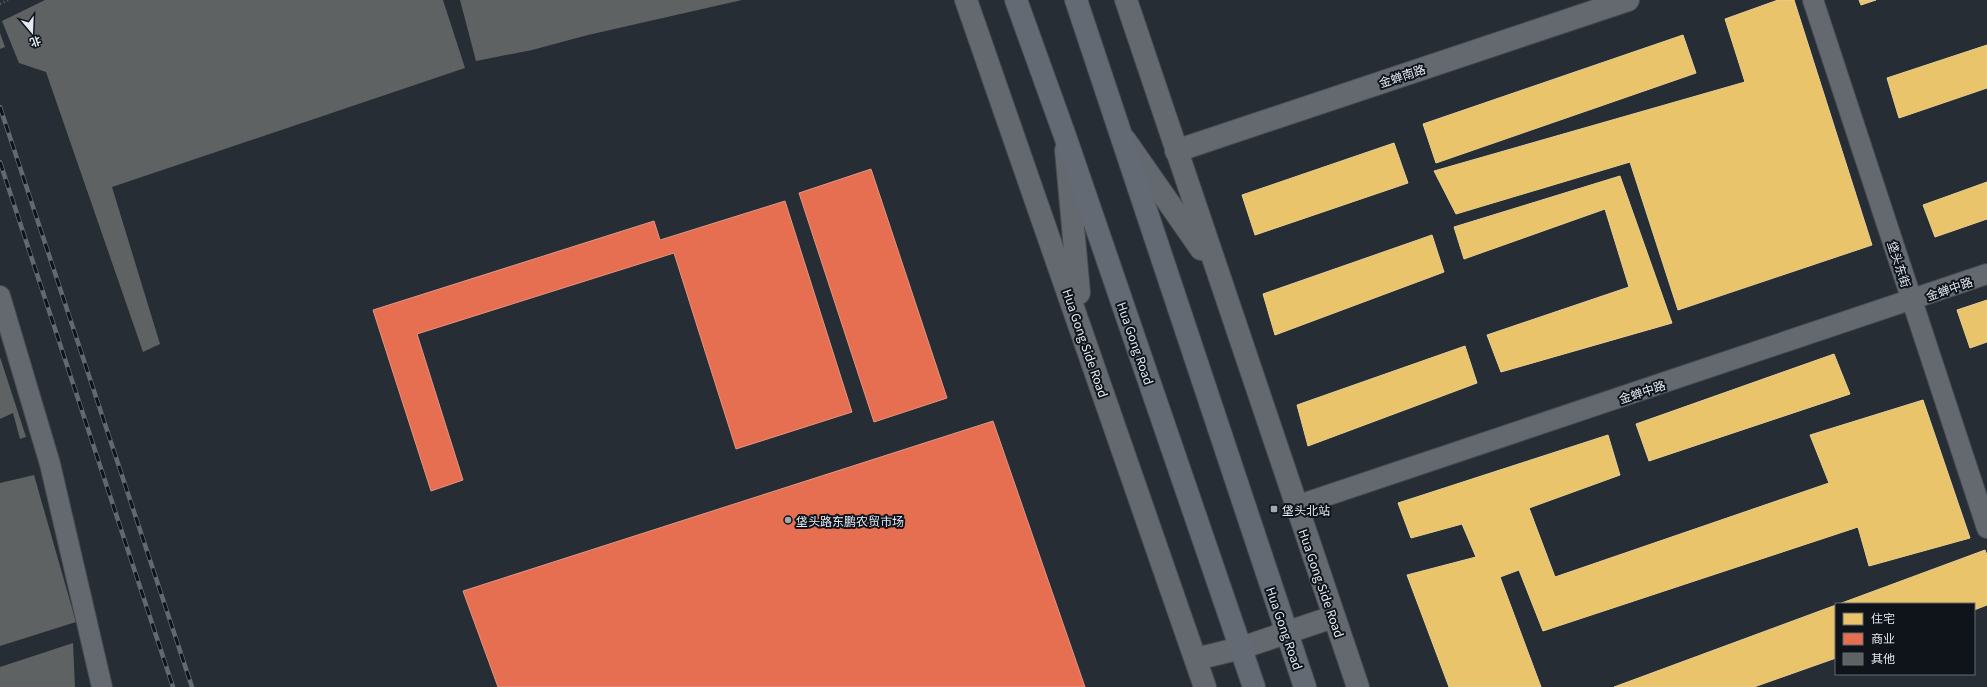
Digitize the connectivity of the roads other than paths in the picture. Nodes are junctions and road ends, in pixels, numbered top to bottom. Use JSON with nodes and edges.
{"nodes":[{"id":1,"x":966,"y":0,"type":"edge"},
{"id":2,"x":1016,"y":0,"type":"edge"},
{"id":3,"x":1076,"y":0,"type":"edge"},
{"id":4,"x":1126,"y":0,"type":"edge"},
{"id":5,"x":1628,"y":0,"type":"edge"},
{"id":6,"x":1813,"y":0,"type":"edge"},
{"id":7,"x":1065,"y":136,"type":"junction"},
{"id":8,"x":1124,"y":137,"type":"junction"},
{"id":9,"x":1176,"y":151,"type":"junction"},
{"id":10,"x":1216,"y":270,"type":"junction"},
{"id":11,"x":1987,"y":274,"type":"edge"},
{"id":12,"x":0,"y":296,"type":"edge"},
{"id":13,"x":1912,"y":301,"type":"junction"},
{"id":14,"x":1090,"y":352,"type":"junction"},
{"id":15,"x":1296,"y":506,"type":"junction"},
{"id":16,"x":1987,"y":528,"type":"edge"},
{"id":17,"x":1334,"y":617,"type":"junction"},
{"id":18,"x":1286,"y":633,"type":"junction"},
{"id":19,"x":1241,"y":648,"type":"junction"},
{"id":20,"x":1196,"y":659,"type":"junction"},
{"id":21,"x":102,"y":687,"type":"edge"},
{"id":22,"x":1205,"y":687,"type":"edge"},
{"id":23,"x":1254,"y":687,"type":"edge"},
{"id":24,"x":1305,"y":687,"type":"edge"},
{"id":25,"x":1358,"y":687,"type":"edge"}],
"edges":[{"from":1,"to":14,"type":"street","name":"Hua Gong Side Road"},
{"from":2,"to":7,"type":"main road","name":"Hua Gong Road"},
{"from":3,"to":8,"type":"main road","name":"Hua Gong Road"},
{"from":4,"to":9,"type":"street","name":"Hua Gong Side Road"},
{"from":5,"to":9,"type":"street","name":"金蝉南路"},
{"from":6,"to":13,"type":"street","name":"垡头东街"},
{"from":7,"to":14,"type":"street"},
{"from":7,"to":19,"type":"main road","name":"Hua Gong Road"},
{"from":8,"to":10,"type":"street"},
{"from":8,"to":18,"type":"main road","name":"Hua Gong Road"},
{"from":9,"to":10,"type":"street","name":"Hua Gong Side Road"},
{"from":10,"to":15,"type":"street","name":"Hua Gong Side Road"},
{"from":11,"to":13,"type":"street","name":"金蝉中路"},
{"from":12,"to":21,"type":"street"},
{"from":13,"to":15,"type":"street","name":"金蝉中路"},
{"from":13,"to":16,"type":"street","name":"垡头东街"},
{"from":14,"to":20,"type":"street","name":"Hua Gong Side Road"},
{"from":15,"to":17,"type":"street","name":"Hua Gong Side Road"},
{"from":17,"to":18,"type":"street"},
{"from":17,"to":25,"type":"street","name":"Hua Gong Side Road"},
{"from":18,"to":19,"type":"street"},
{"from":18,"to":24,"type":"main road","name":"Hua Gong Road"},
{"from":19,"to":20,"type":"street"},
{"from":19,"to":23,"type":"main road","name":"Hua Gong Road"},
{"from":20,"to":22,"type":"street","name":"Hua Gong Side Road"}]}
